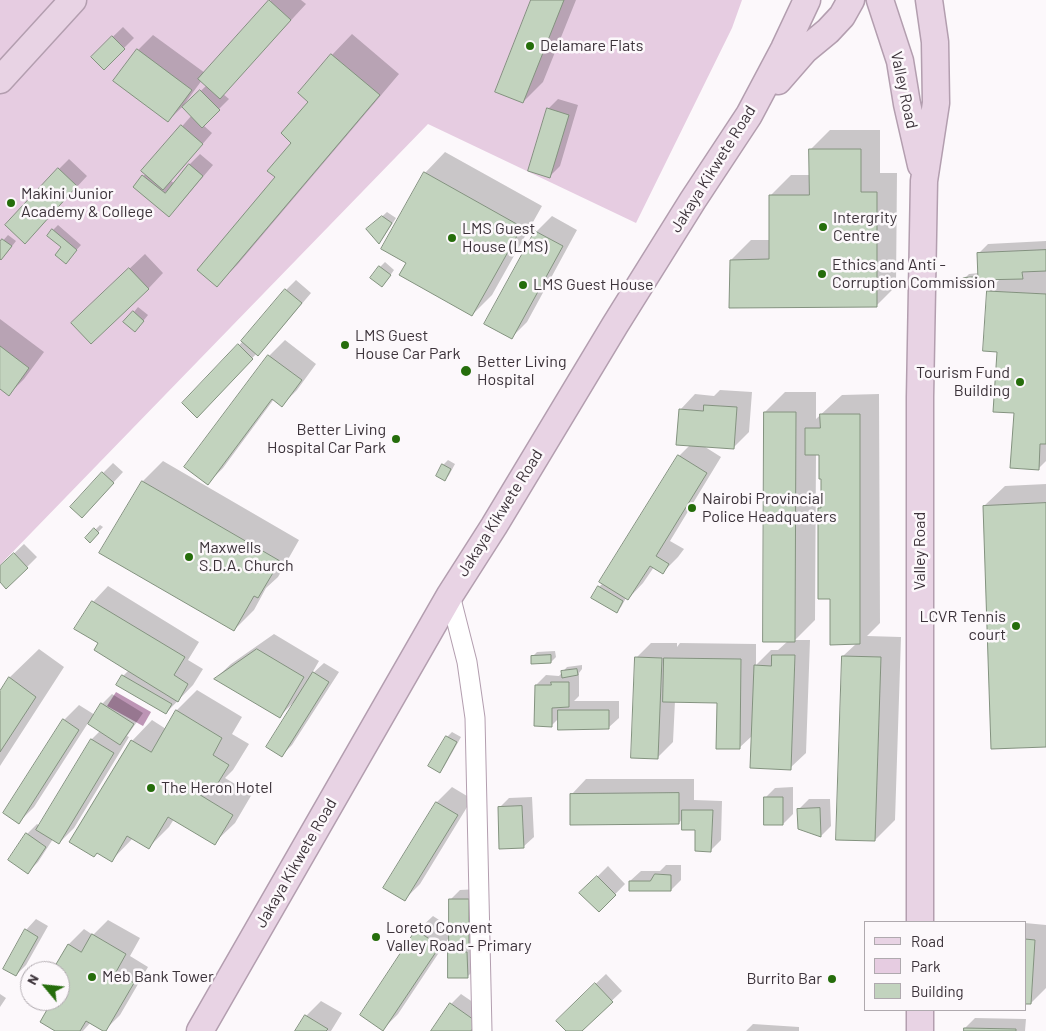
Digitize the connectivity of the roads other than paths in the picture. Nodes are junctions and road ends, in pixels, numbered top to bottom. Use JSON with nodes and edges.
{"nodes":[{"id":1,"x":73,"y":0,"type":"edge"},
{"id":2,"x":807,"y":0,"type":"edge"},
{"id":3,"x":852,"y":0,"type":"edge"},
{"id":4,"x":880,"y":0,"type":"edge"},
{"id":5,"x":930,"y":0,"type":"edge"},
{"id":6,"x":0,"y":80,"type":"edge"},
{"id":7,"x":748,"y":115,"type":"junction"},
{"id":8,"x":924,"y":181,"type":"junction"},
{"id":9,"x":450,"y":595,"type":"junction"},
{"id":10,"x":920,"y":921,"type":"edge"},
{"id":11,"x":920,"y":1011,"type":"edge"},
{"id":12,"x":200,"y":1031,"type":"edge"},
{"id":13,"x":482,"y":1031,"type":"edge"},
{"id":14,"x":920,"y":1031,"type":"edge"}],
"edges":[{"from":1,"to":6,"type":"street"},
{"from":2,"to":7,"type":"street","name":"Jakaya Kikwete Road"},
{"from":3,"to":7,"type":"street"},
{"from":4,"to":8,"type":"street","name":"Valley Road"},
{"from":5,"to":8,"type":"street","name":"Valley Road"},
{"from":7,"to":9,"type":"street","name":"Jakaya Kikwete Road"},
{"from":8,"to":10,"type":"street","name":"Valley Road"},
{"from":9,"to":12,"type":"street","name":"Jakaya Kikwete Road"},
{"from":9,"to":13,"type":"street"},
{"from":11,"to":14,"type":"street"}]}
